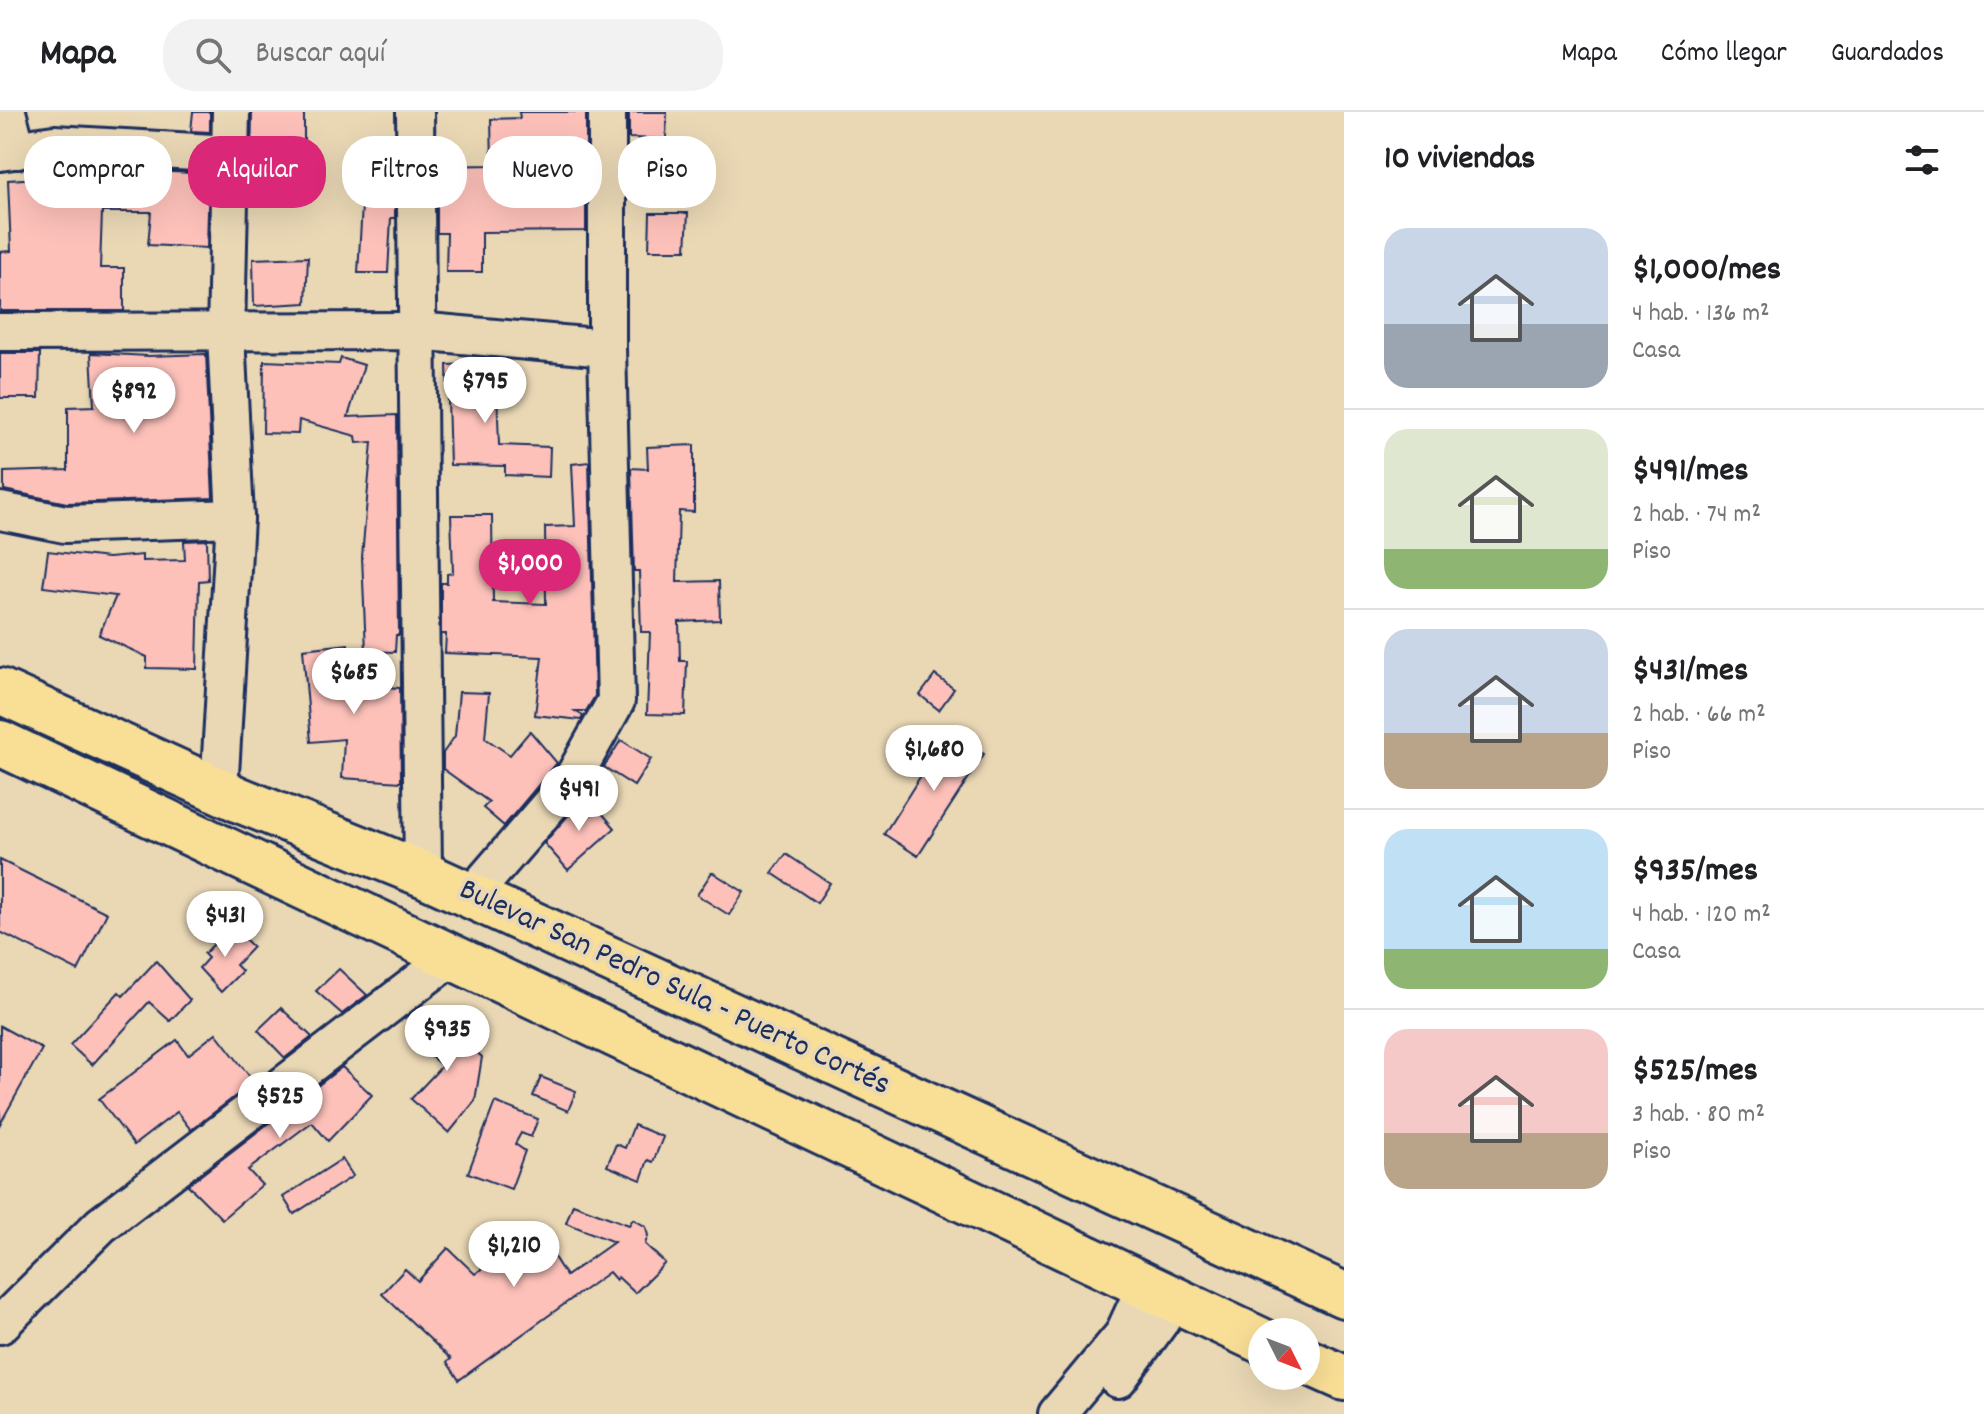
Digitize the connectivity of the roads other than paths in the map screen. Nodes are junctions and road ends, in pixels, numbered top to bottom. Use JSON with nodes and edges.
{"nodes":[{"id":1,"x":7,"y":112,"type":"edge"},
{"id":2,"x":231,"y":112,"type":"edge"},
{"id":3,"x":415,"y":112,"type":"edge"},
{"id":4,"x":607,"y":112,"type":"edge"},
{"id":5,"x":53,"y":128,"type":"edge"},
{"id":6,"x":230,"y":136,"type":"edge"},
{"id":7,"x":188,"y":148,"type":"edge"},
{"id":8,"x":8,"y":151,"type":"edge"},
{"id":9,"x":229,"y":208,"type":"edge"},
{"id":10,"x":417,"y":331,"type":"junction"},
{"id":11,"x":0,"y":332,"type":"edge"},
{"id":12,"x":226,"y":334,"type":"junction"},
{"id":13,"x":607,"y":348,"type":"junction"},
{"id":14,"x":0,"y":511,"type":"edge"},
{"id":15,"x":235,"y":518,"type":"junction"},
{"id":16,"x":0,"y":691,"type":"edge"},
{"id":17,"x":0,"y":743,"type":"edge"},
{"id":18,"x":219,"y":791,"type":"junction"},
{"id":19,"x":423,"y":874,"type":"junction"},
{"id":20,"x":471,"y":896,"type":"junction"},
{"id":21,"x":450,"y":958,"type":"junction"},
{"id":22,"x":1160,"y":1293,"type":"junction"},
{"id":23,"x":1344,"y":1295,"type":"edge"},
{"id":24,"x":0,"y":1325,"type":"edge"},
{"id":25,"x":1248,"y":1334,"type":"edge"},
{"id":26,"x":1320,"y":1367,"type":"edge"},
{"id":27,"x":1344,"y":1378,"type":"edge"},
{"id":28,"x":1057,"y":1414,"type":"edge"},
{"id":29,"x":1089,"y":1414,"type":"edge"}],
"edges":[{"from":1,"to":8,"type":"street"},
{"from":2,"to":6,"type":"street"},
{"from":3,"to":10,"type":"street"},
{"from":4,"to":13,"type":"street"},
{"from":5,"to":7,"type":"street"},
{"from":5,"to":8,"type":"street"},
{"from":9,"to":12,"type":"street"},
{"from":10,"to":12,"type":"street"},
{"from":10,"to":13,"type":"street"},
{"from":10,"to":19,"type":"street"},
{"from":11,"to":12,"type":"street"},
{"from":12,"to":15,"type":"street"},
{"from":13,"to":20,"type":"street"},
{"from":14,"to":15,"type":"street"},
{"from":15,"to":18,"type":"street"},
{"from":16,"to":18,"type":"highway","name":"Bulevar San Pedro Sula - Puerto Cortés"},
{"from":17,"to":21,"type":"highway","name":"Bulevar San Pedro Sula - Puerto Cortés"},
{"from":18,"to":19,"type":"highway","name":"Bulevar San Pedro Sula - Puerto Cortés"},
{"from":19,"to":20,"type":"highway","name":"Bulevar San Pedro Sula - Puerto Cortés"},
{"from":20,"to":23,"type":"highway","name":"Bulevar San Pedro Sula - Puerto Cortés"},
{"from":21,"to":22,"type":"highway","name":"Bulevar San Pedro Sula - Puerto Cortés"},
{"from":21,"to":24,"type":"street"},
{"from":22,"to":25,"type":"highway","name":"Bulevar San Pedro Sula - Puerto Cortés"},
{"from":22,"to":28,"type":"street"},
{"from":22,"to":29,"type":"street"},
{"from":26,"to":27,"type":"highway"}]}
